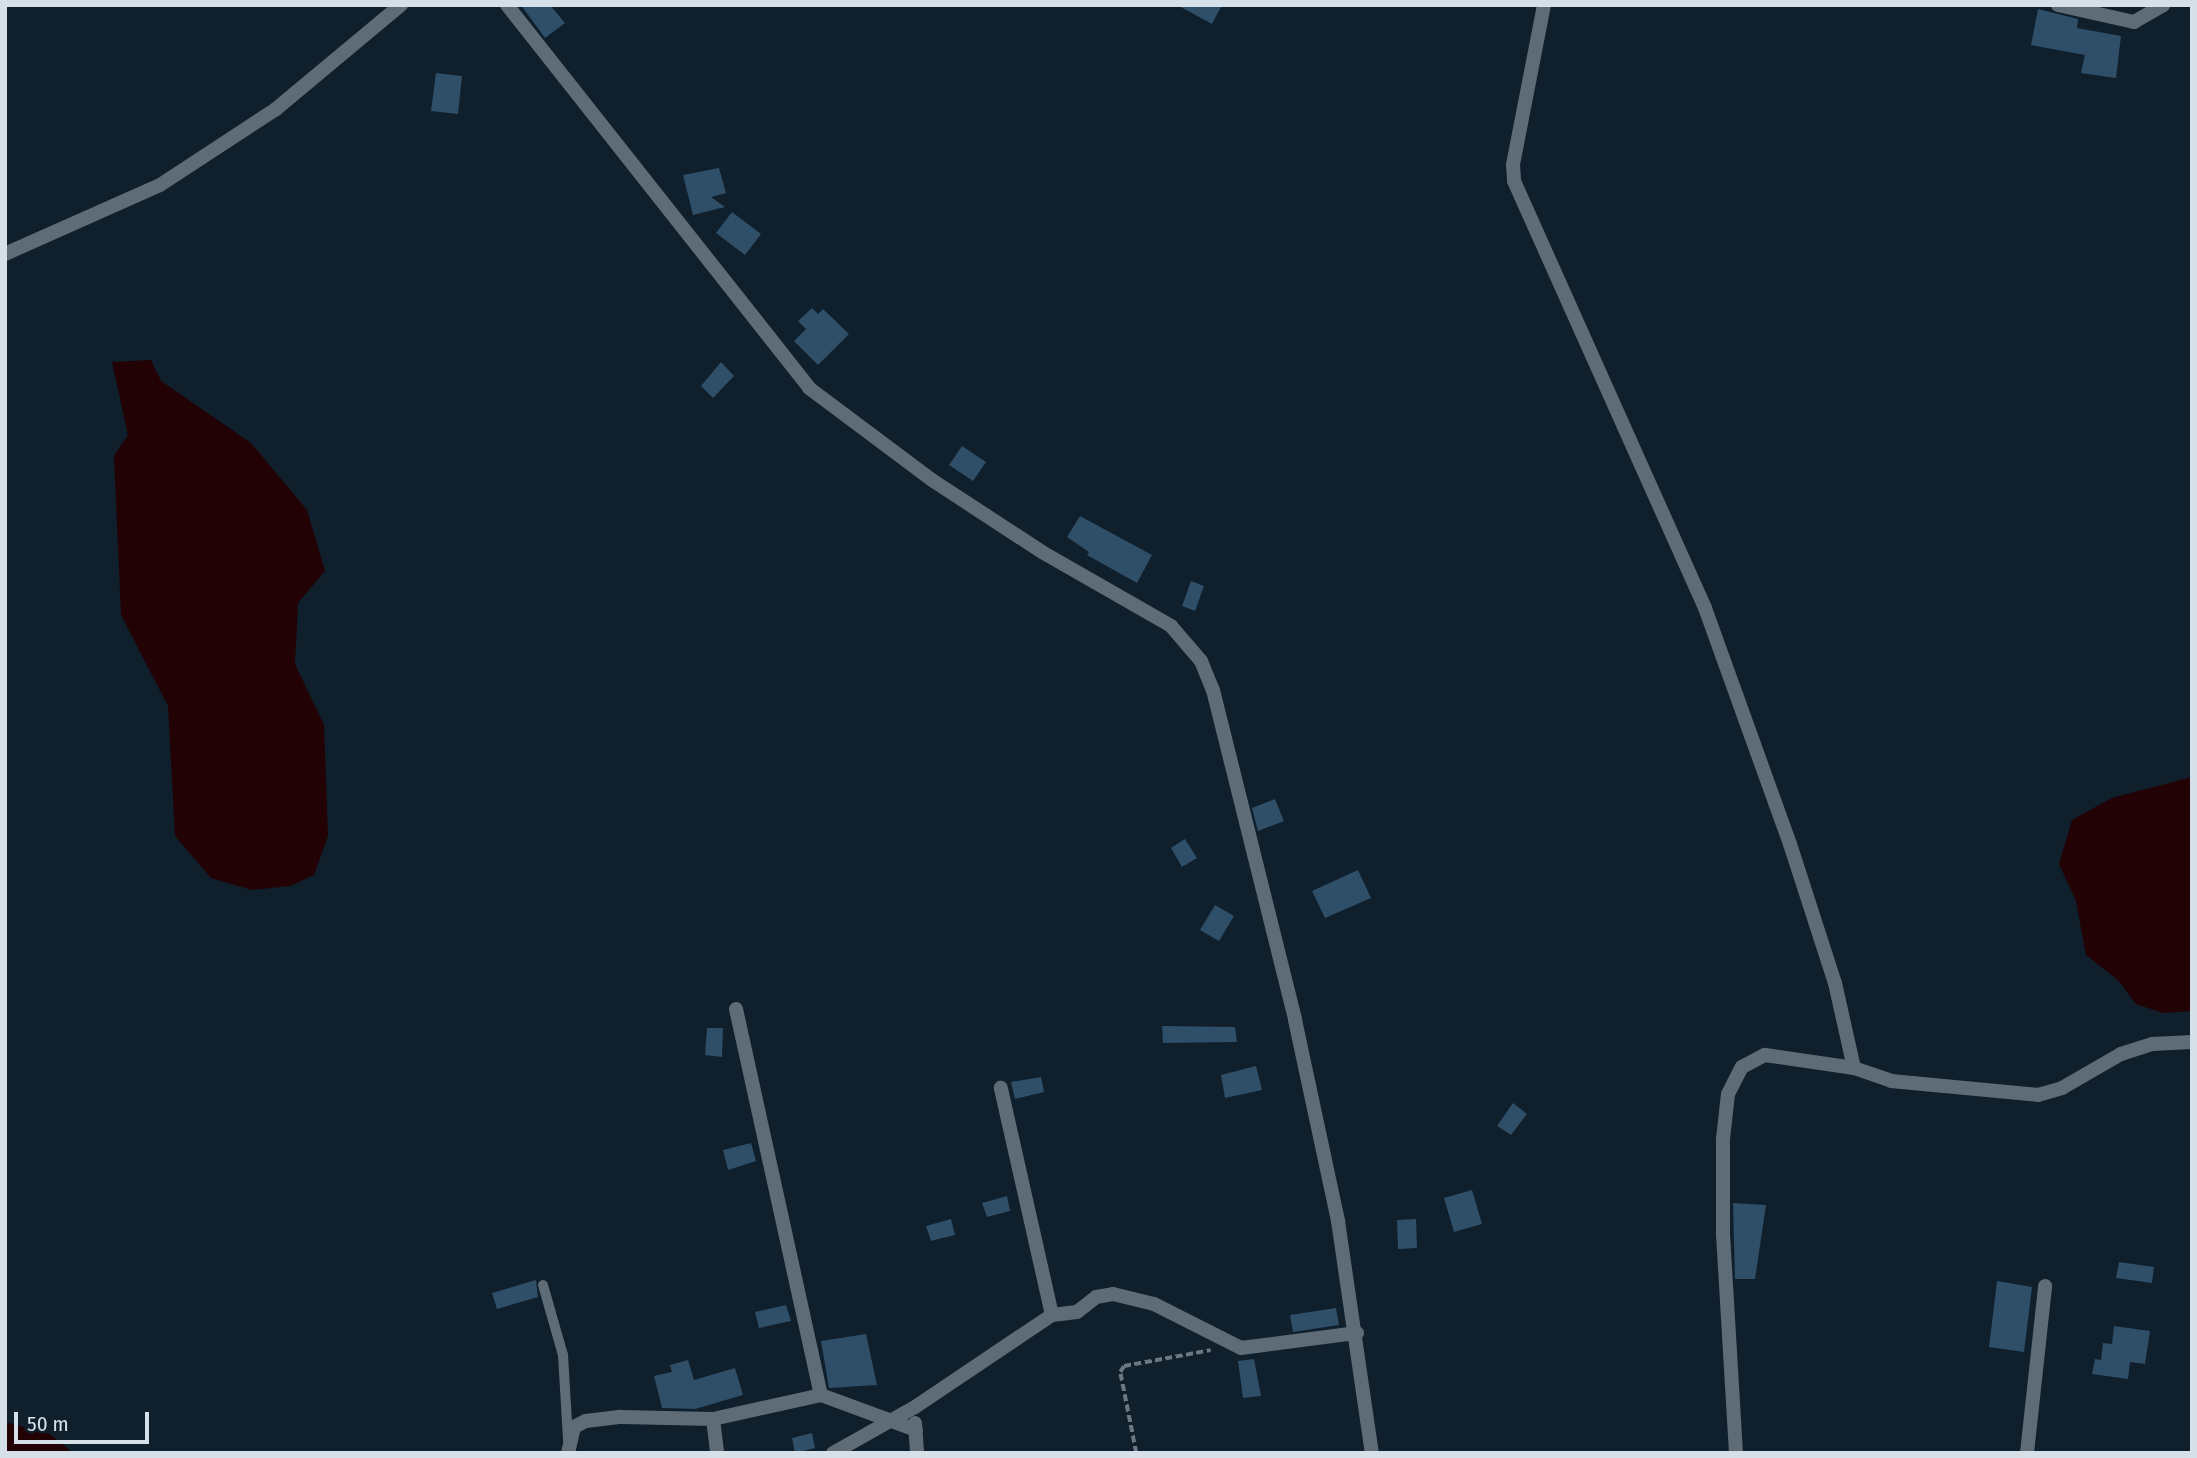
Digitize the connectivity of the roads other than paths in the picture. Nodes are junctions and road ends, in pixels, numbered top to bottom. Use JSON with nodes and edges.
{"nodes":[{"id":1,"x":401,"y":5,"type":"edge"},
{"id":2,"x":507,"y":5,"type":"edge"},
{"id":3,"x":1544,"y":5,"type":"edge"},
{"id":4,"x":2058,"y":5,"type":"edge"},
{"id":5,"x":2164,"y":5,"type":"edge"},
{"id":6,"x":5,"y":254,"type":"edge"},
{"id":7,"x":736,"y":1009,"type":"dead end"},
{"id":8,"x":2192,"y":1042,"type":"edge"},
{"id":9,"x":1854,"y":1068,"type":"junction"},
{"id":10,"x":1001,"y":1088,"type":"dead end"},
{"id":11,"x":543,"y":1285,"type":"dead end"},
{"id":12,"x":2045,"y":1286,"type":"dead end"},
{"id":13,"x":1052,"y":1315,"type":"junction"},
{"id":14,"x":1357,"y":1333,"type":"junction"},
{"id":15,"x":821,"y":1395,"type":"junction"},
{"id":16,"x":915,"y":1407,"type":"junction"},
{"id":17,"x":713,"y":1419,"type":"junction"},
{"id":18,"x":891,"y":1422,"type":"junction"},
{"id":19,"x":916,"y":1430,"type":"junction"},
{"id":20,"x":568,"y":1446,"type":"edge"},
{"id":21,"x":718,"y":1453,"type":"edge"},
{"id":22,"x":833,"y":1453,"type":"edge"},
{"id":23,"x":917,"y":1453,"type":"edge"},
{"id":24,"x":1372,"y":1453,"type":"edge"},
{"id":25,"x":1736,"y":1453,"type":"edge"},
{"id":26,"x":2027,"y":1453,"type":"edge"}],
"edges":[{"from":1,"to":6,"type":"street"},
{"from":2,"to":14,"type":"street"},
{"from":3,"to":9,"type":"street"},
{"from":4,"to":5,"type":"street"},
{"from":7,"to":15,"type":"street"},
{"from":8,"to":9,"type":"street"},
{"from":9,"to":25,"type":"street"},
{"from":10,"to":13,"type":"street"},
{"from":11,"to":20,"type":"lane"},
{"from":12,"to":26,"type":"street"},
{"from":13,"to":14,"type":"street"},
{"from":13,"to":16,"type":"street"},
{"from":14,"to":24,"type":"street"},
{"from":15,"to":17,"type":"street"},
{"from":15,"to":18,"type":"street"},
{"from":16,"to":18,"type":"street"},
{"from":16,"to":19,"type":"street"},
{"from":17,"to":20,"type":"street"},
{"from":17,"to":21,"type":"street"},
{"from":18,"to":19,"type":"street"},
{"from":18,"to":22,"type":"street"},
{"from":19,"to":23,"type":"street"}]}
